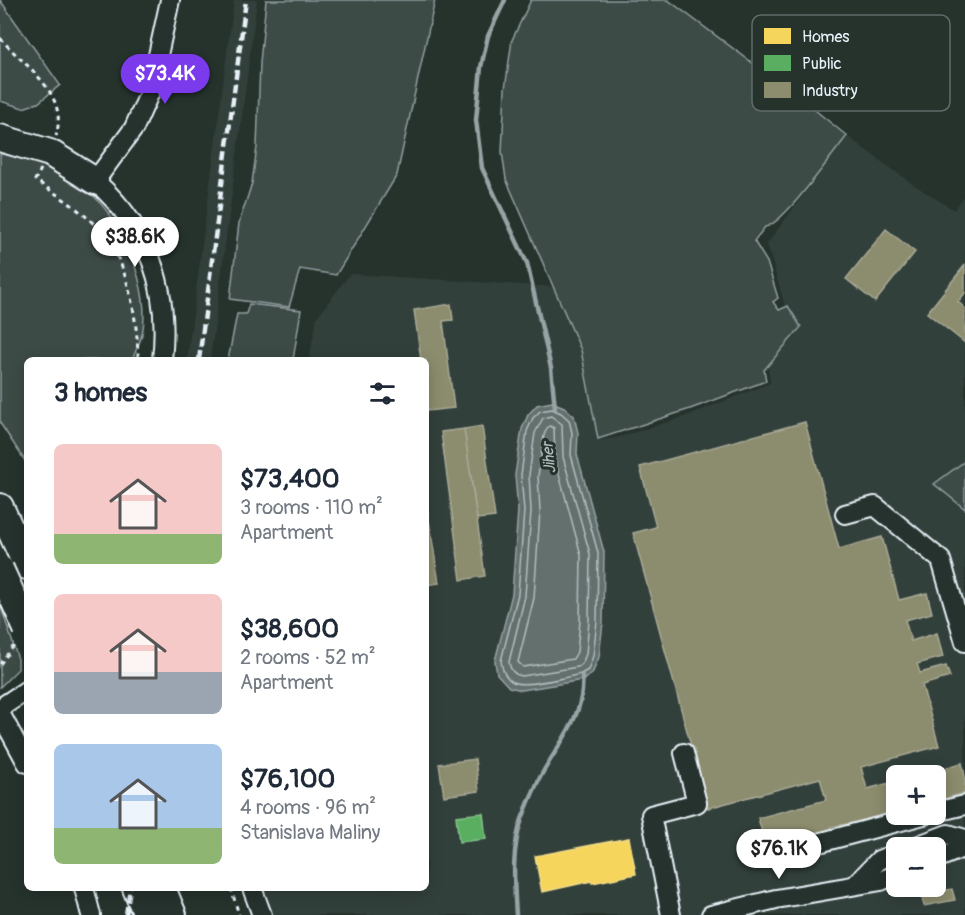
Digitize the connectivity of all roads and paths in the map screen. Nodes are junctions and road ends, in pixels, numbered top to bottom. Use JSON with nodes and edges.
{"nodes":[{"id":1,"x":170,"y":0,"type":"edge"},
{"id":2,"x":0,"y":39,"type":"edge"},
{"id":3,"x":0,"y":138,"type":"edge"},
{"id":4,"x":50,"y":153,"type":"junction"},
{"id":5,"x":35,"y":180,"type":"dead end"},
{"id":6,"x":95,"y":181,"type":"junction"},
{"id":7,"x":138,"y":357,"type":"edge"},
{"id":8,"x":162,"y":357,"type":"edge"},
{"id":9,"x":0,"y":507,"type":"edge"},
{"id":10,"x":845,"y":514,"type":"dead end"},
{"id":11,"x":24,"y":559,"type":"edge"},
{"id":12,"x":0,"y":568,"type":"edge"},
{"id":13,"x":24,"y":622,"type":"edge"},
{"id":14,"x":965,"y":642,"type":"edge"},
{"id":15,"x":24,"y":692,"type":"edge"},
{"id":16,"x":0,"y":708,"type":"edge"},
{"id":17,"x":0,"y":713,"type":"edge"},
{"id":18,"x":684,"y":753,"type":"dead end"},
{"id":19,"x":24,"y":757,"type":"edge"},
{"id":20,"x":965,"y":805,"type":"edge"},
{"id":21,"x":946,"y":810,"type":"edge"},
{"id":22,"x":886,"y":825,"type":"edge"},
{"id":23,"x":940,"y":837,"type":"edge"},
{"id":24,"x":965,"y":839,"type":"edge"},
{"id":25,"x":965,"y":847,"type":"edge"},
{"id":26,"x":796,"y":849,"type":"dead end"},
{"id":27,"x":946,"y":855,"type":"edge"},
{"id":28,"x":886,"y":857,"type":"edge"},
{"id":29,"x":886,"y":879,"type":"edge"},
{"id":30,"x":855,"y":885,"type":"junction"},
{"id":31,"x":85,"y":891,"type":"edge"},
{"id":32,"x":137,"y":891,"type":"edge"},
{"id":33,"x":163,"y":891,"type":"edge"},
{"id":34,"x":232,"y":891,"type":"edge"},
{"id":35,"x":253,"y":891,"type":"edge"},
{"id":36,"x":91,"y":915,"type":"edge"},
{"id":37,"x":147,"y":915,"type":"edge"},
{"id":38,"x":173,"y":915,"type":"edge"},
{"id":39,"x":239,"y":915,"type":"edge"},
{"id":40,"x":262,"y":915,"type":"edge"},
{"id":41,"x":671,"y":915,"type":"edge"},
{"id":42,"x":711,"y":915,"type":"edge"}],
"edges":[{"from":1,"to":6,"type":"street"},
{"from":2,"to":4,"type":"path"},
{"from":3,"to":4,"type":"highway"},
{"from":4,"to":6,"type":"highway"},
{"from":5,"to":7,"type":"path"},
{"from":6,"to":8,"type":"street"},
{"from":9,"to":11,"type":"highway"},
{"from":10,"to":14,"type":"street"},
{"from":12,"to":13,"type":"highway","bridge":true},
{"from":15,"to":16,"type":"street"},
{"from":17,"to":19,"type":"street"},
{"from":18,"to":41,"type":"street"},
{"from":20,"to":21,"type":"street"},
{"from":22,"to":26,"type":"street"},
{"from":23,"to":24,"type":"street"},
{"from":25,"to":27,"type":"street"},
{"from":28,"to":30,"type":"street"},
{"from":29,"to":30,"type":"street"},
{"from":30,"to":42,"type":"street"},
{"from":31,"to":36,"type":"street"},
{"from":32,"to":37,"type":"highway"},
{"from":33,"to":38,"type":"highway"},
{"from":34,"to":39,"type":"path"},
{"from":35,"to":40,"type":"street"}]}
